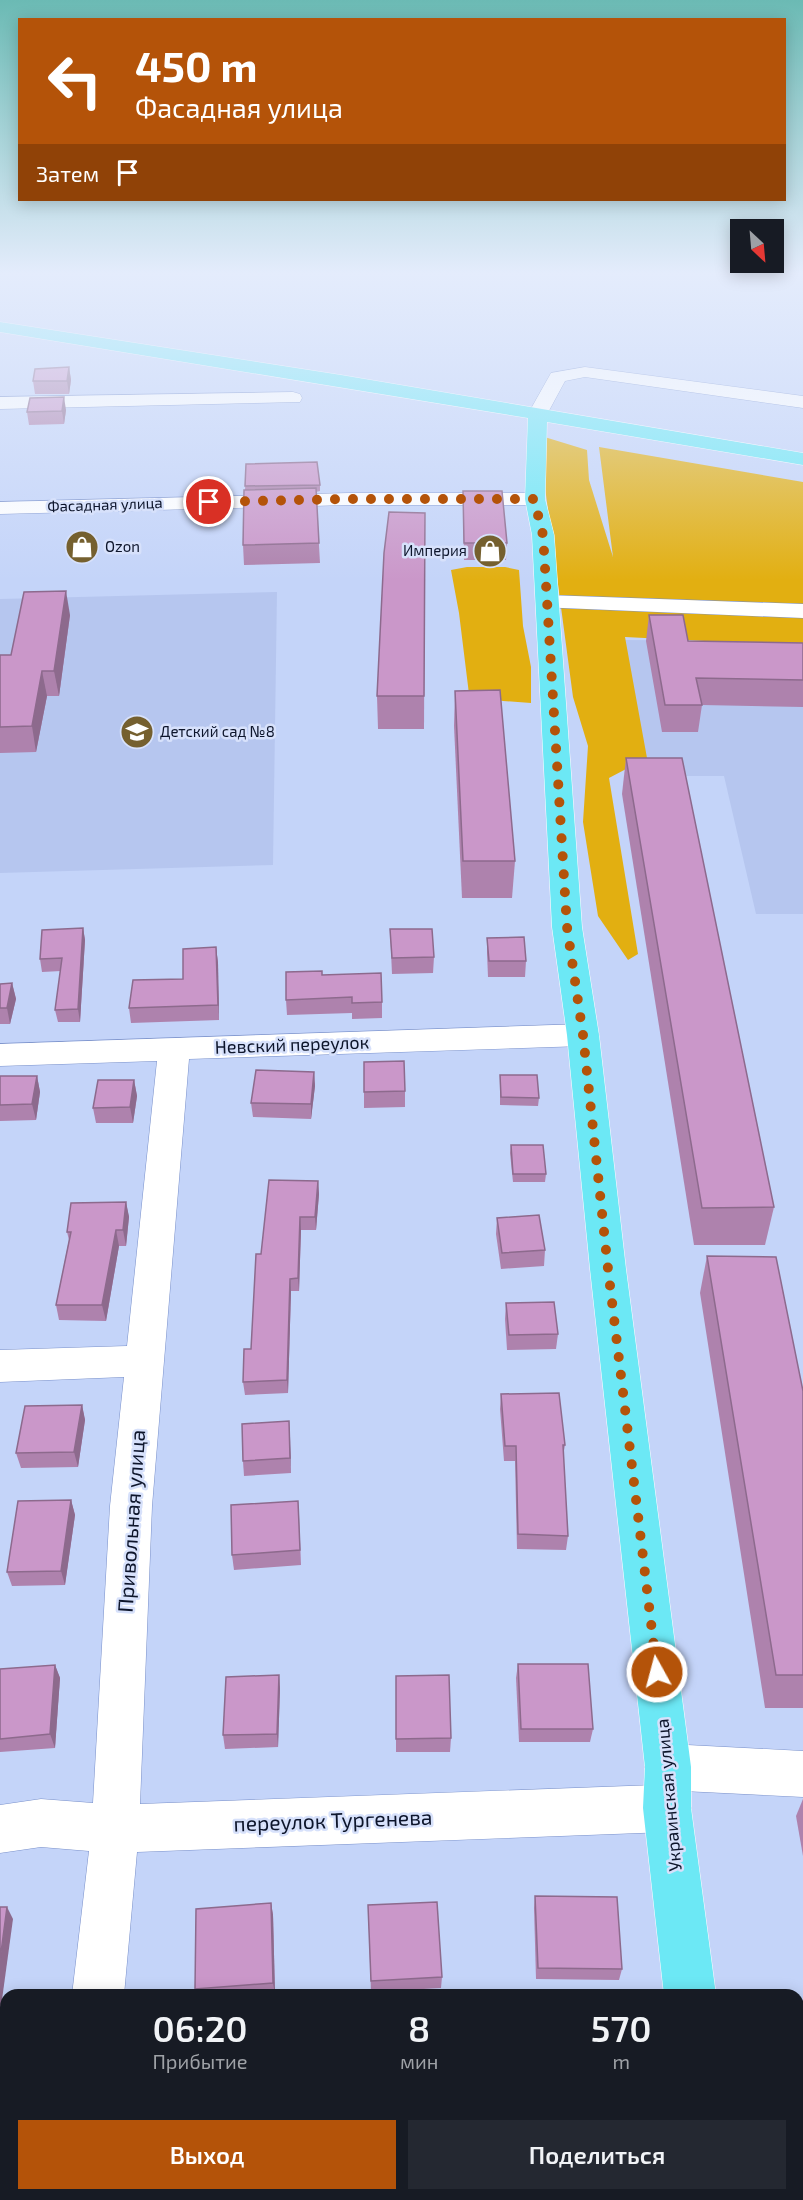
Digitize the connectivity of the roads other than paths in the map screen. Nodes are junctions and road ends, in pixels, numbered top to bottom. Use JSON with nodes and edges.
{"nodes":[{"id":1,"x":301,"y":376,"type":"edge"},
{"id":2,"x":565,"y":376,"type":"edge"},
{"id":3,"x":612,"y":376,"type":"edge"},
{"id":4,"x":293,"y":398,"type":"dead end"},
{"id":5,"x":803,"y":402,"type":"edge"},
{"id":6,"x":0,"y":403,"type":"edge"},
{"id":7,"x":538,"y":414,"type":"junction"},
{"id":8,"x":803,"y":459,"type":"edge"},
{"id":9,"x":534,"y":499,"type":"junction"},
{"id":10,"x":0,"y":508,"type":"edge"},
{"id":11,"x":547,"y":602,"type":"junction"},
{"id":12,"x":803,"y":611,"type":"edge"},
{"id":13,"x":583,"y":1035,"type":"junction"},
{"id":14,"x":174,"y":1048,"type":"junction"},
{"id":15,"x":0,"y":1055,"type":"edge"},
{"id":16,"x":144,"y":1361,"type":"junction"},
{"id":17,"x":0,"y":1366,"type":"edge"},
{"id":18,"x":803,"y":1774,"type":"edge"},
{"id":19,"x":668,"y":1787,"type":"junction"},
{"id":20,"x":0,"y":1828,"type":"edge"},
{"id":21,"x":115,"y":1829,"type":"junction"},
{"id":22,"x":99,"y":1989,"type":"edge"},
{"id":23,"x":689,"y":1989,"type":"edge"}],
"edges":[{"from":1,"to":7,"type":"main road"},
{"from":2,"to":7,"type":"street"},
{"from":3,"to":5,"type":"street"},
{"from":4,"to":6,"type":"street"},
{"from":7,"to":8,"type":"main road"},
{"from":7,"to":9,"type":"main road","name":"Украинская улица"},
{"from":9,"to":10,"type":"street","name":"Фасадная улица"},
{"from":9,"to":11,"type":"main road","name":"Украинская улица"},
{"from":11,"to":12,"type":"street"},
{"from":11,"to":13,"type":"main road","name":"Украинская улица"},
{"from":13,"to":14,"type":"street","name":"Невский переулок"},
{"from":13,"to":19,"type":"main road","name":"Украинская улица"},
{"from":14,"to":15,"type":"street","name":"Невский переулок"},
{"from":14,"to":16,"type":"street","name":"Привольная улица"},
{"from":16,"to":17,"type":"street"},
{"from":16,"to":21,"type":"street","name":"Привольная улица"},
{"from":18,"to":19,"type":"street","name":"переулок Тургенева"},
{"from":19,"to":21,"type":"street","name":"переулок Тургенева"},
{"from":19,"to":23,"type":"main road","name":"Украинская улица"},
{"from":20,"to":21,"type":"street","name":"переулок Тургенева"},
{"from":21,"to":22,"type":"street","name":"Привольная улица"}]}
